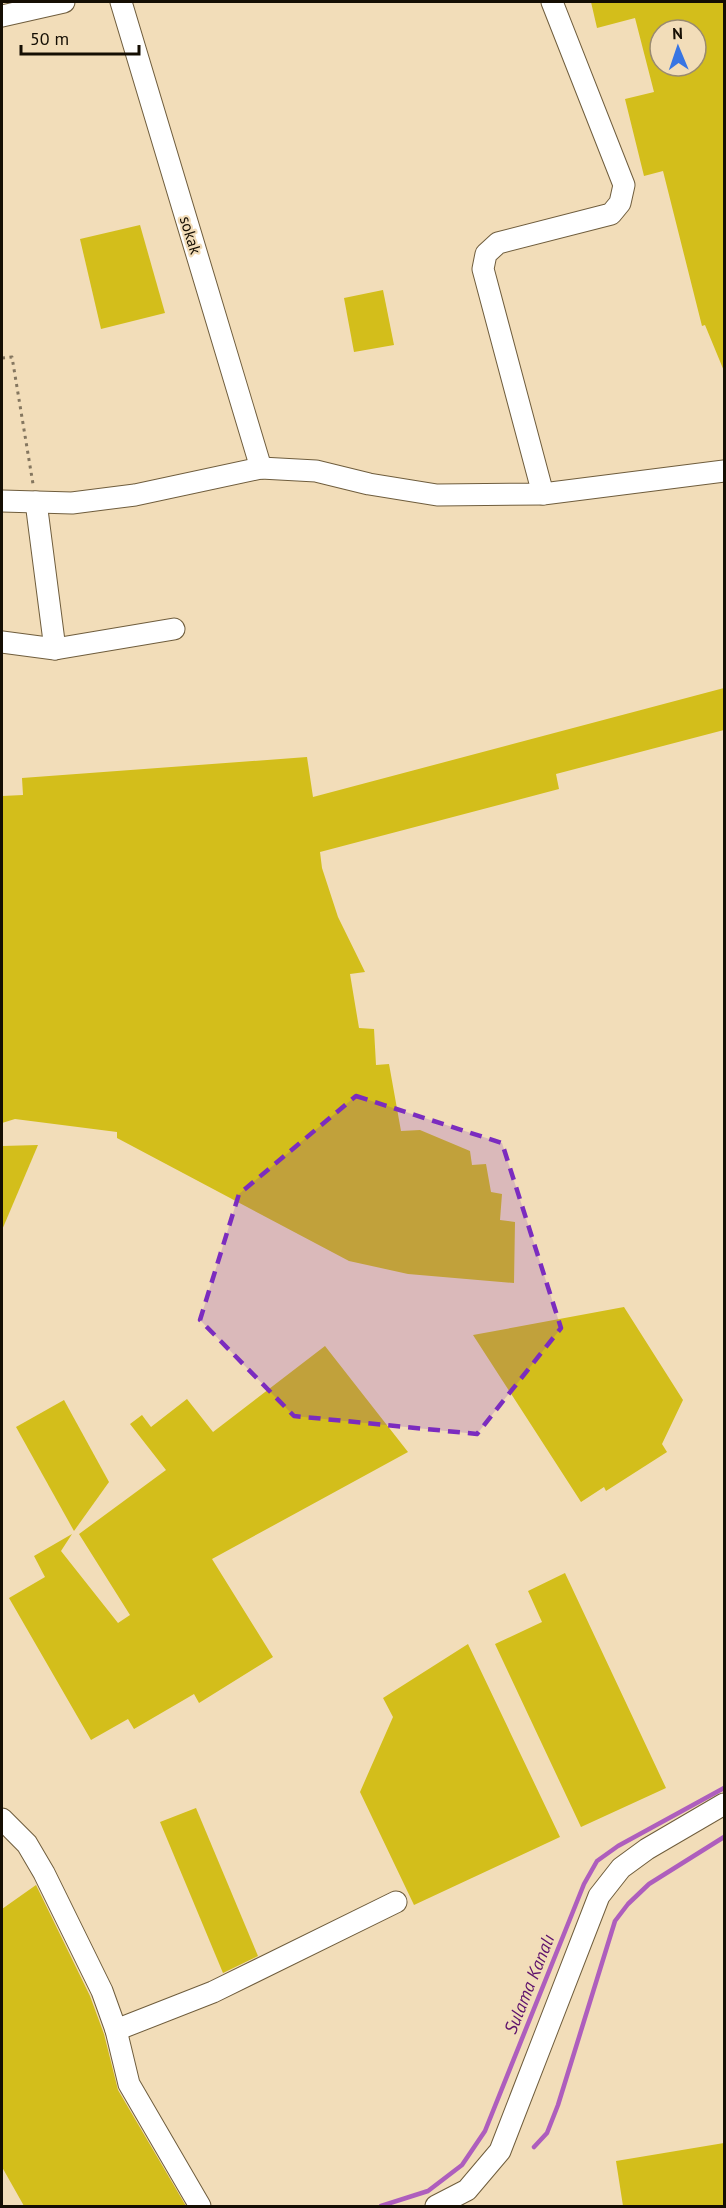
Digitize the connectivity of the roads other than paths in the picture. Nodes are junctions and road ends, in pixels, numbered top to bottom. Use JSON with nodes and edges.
{"nodes":[{"id":1,"x":64,"y":2,"type":"edge"},
{"id":2,"x":121,"y":2,"type":"edge"},
{"id":3,"x":552,"y":2,"type":"edge"},
{"id":4,"x":2,"y":16,"type":"edge"},
{"id":5,"x":261,"y":468,"type":"junction"},
{"id":6,"x":724,"y":471,"type":"edge"},
{"id":7,"x":543,"y":494,"type":"junction"},
{"id":8,"x":2,"y":501,"type":"edge"},
{"id":9,"x":36,"y":502,"type":"junction"},
{"id":10,"x":174,"y":629,"type":"dead end"},
{"id":11,"x":2,"y":642,"type":"edge"},
{"id":12,"x":55,"y":649,"type":"junction"},
{"id":13,"x":724,"y":1804,"type":"edge"},
{"id":14,"x":2,"y":1819,"type":"edge"},
{"id":15,"x":396,"y":1902,"type":"dead end"},
{"id":16,"x":116,"y":2030,"type":"junction"},
{"id":17,"x":200,"y":2206,"type":"edge"},
{"id":18,"x":436,"y":2206,"type":"edge"}],
"edges":[{"from":1,"to":4,"type":"street"},
{"from":2,"to":5,"type":"street","name":"sokak"},
{"from":3,"to":7,"type":"street"},
{"from":5,"to":7,"type":"street"},
{"from":5,"to":9,"type":"street"},
{"from":6,"to":7,"type":"street"},
{"from":8,"to":9,"type":"street"},
{"from":9,"to":12,"type":"street"},
{"from":10,"to":12,"type":"street"},
{"from":11,"to":12,"type":"street"},
{"from":13,"to":18,"type":"street"},
{"from":14,"to":16,"type":"street"},
{"from":15,"to":16,"type":"street"},
{"from":16,"to":17,"type":"street"}]}
